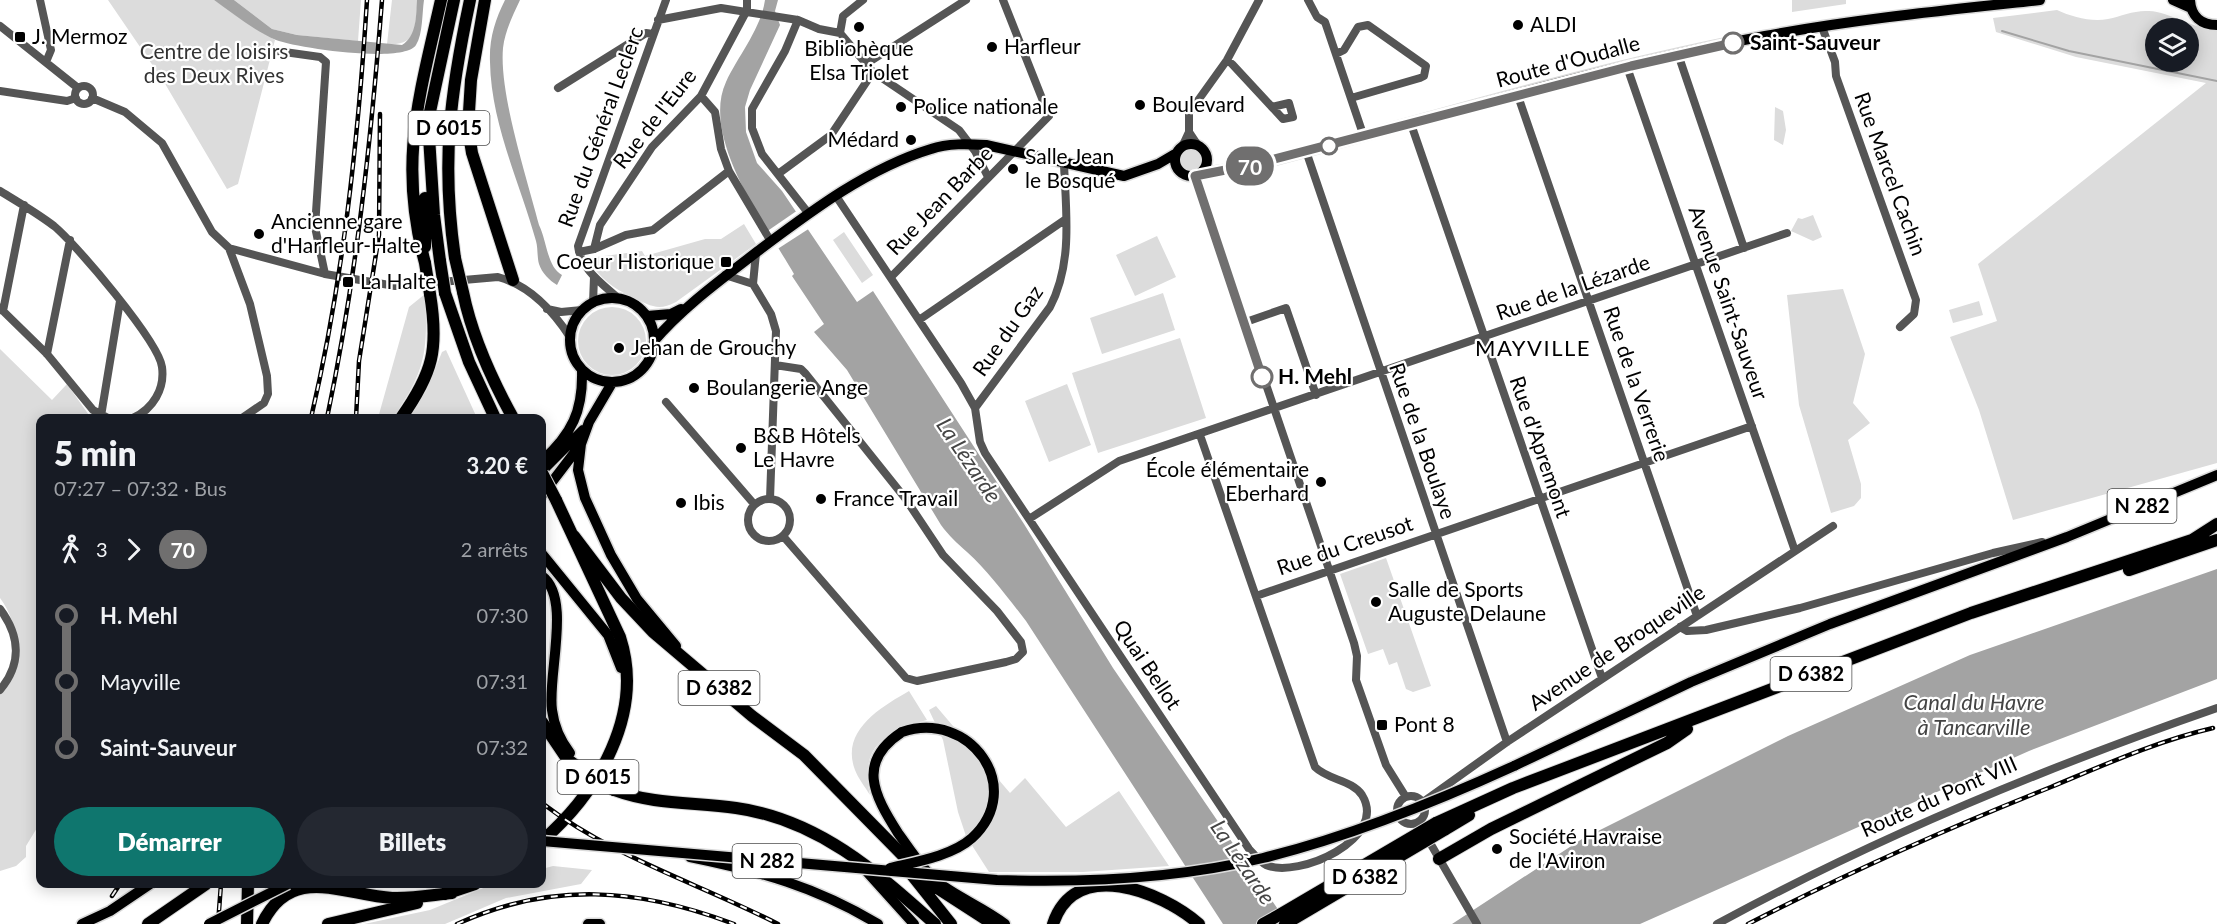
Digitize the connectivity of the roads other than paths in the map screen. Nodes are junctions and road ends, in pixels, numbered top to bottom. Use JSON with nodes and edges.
{"nodes":[{"id":1,"x":40,"y":0,"type":"edge"},
{"id":2,"x":441,"y":0,"type":"edge"},
{"id":3,"x":454,"y":0,"type":"edge"},
{"id":4,"x":470,"y":0,"type":"edge"},
{"id":5,"x":484,"y":0,"type":"edge"},
{"id":6,"x":666,"y":0,"type":"edge"},
{"id":7,"x":747,"y":0,"type":"edge"},
{"id":8,"x":863,"y":0,"type":"edge"},
{"id":9,"x":966,"y":0,"type":"edge"},
{"id":10,"x":1003,"y":0,"type":"edge"},
{"id":11,"x":1259,"y":0,"type":"edge"},
{"id":12,"x":1308,"y":0,"type":"edge"},
{"id":13,"x":2040,"y":0,"type":"edge"},
{"id":14,"x":2173,"y":0,"type":"edge"},
{"id":15,"x":1995,"y":2,"type":"edge"},
{"id":16,"x":2190,"y":4,"type":"edge"},
{"id":17,"x":747,"y":10,"type":"junction"},
{"id":18,"x":658,"y":20,"type":"junction"},
{"id":19,"x":798,"y":20,"type":"junction"},
{"id":20,"x":2217,"y":25,"type":"edge"},
{"id":21,"x":0,"y":26,"type":"edge"},
{"id":22,"x":1822,"y":27,"type":"junction"},
{"id":23,"x":840,"y":33,"type":"junction"},
{"id":24,"x":652,"y":34,"type":"junction"},
{"id":25,"x":266,"y":52,"type":"dead end"},
{"id":26,"x":1336,"y":54,"type":"junction"},
{"id":27,"x":1678,"y":54,"type":"junction"},
{"id":28,"x":1227,"y":60,"type":"junction"},
{"id":29,"x":46,"y":62,"type":"junction"},
{"id":30,"x":866,"y":64,"type":"junction"},
{"id":31,"x":1627,"y":67,"type":"junction"},
{"id":32,"x":873,"y":72,"type":"junction"},
{"id":33,"x":78,"y":88,"type":"junction"},
{"id":34,"x":558,"y":88,"type":"dead end"},
{"id":35,"x":0,"y":91,"type":"edge"},
{"id":36,"x":701,"y":96,"type":"junction"},
{"id":37,"x":1518,"y":96,"type":"junction"},
{"id":38,"x":76,"y":98,"type":"junction"},
{"id":39,"x":92,"y":98,"type":"junction"},
{"id":40,"x":1351,"y":98,"type":"junction"},
{"id":41,"x":1272,"y":107,"type":"dead end"},
{"id":42,"x":1411,"y":124,"type":"junction"},
{"id":43,"x":1189,"y":132,"type":"junction"},
{"id":44,"x":429,"y":136,"type":"junction"},
{"id":45,"x":1364,"y":137,"type":"junction"},
{"id":46,"x":968,"y":144,"type":"junction"},
{"id":47,"x":1197,"y":144,"type":"junction"},
{"id":48,"x":1184,"y":145,"type":"junction"},
{"id":49,"x":1015,"y":151,"type":"junction"},
{"id":50,"x":1306,"y":152,"type":"junction"},
{"id":51,"x":1175,"y":154,"type":"junction"},
{"id":52,"x":1064,"y":164,"type":"junction"},
{"id":53,"x":1158,"y":164,"type":"junction"},
{"id":54,"x":1207,"y":165,"type":"junction"},
{"id":55,"x":1176,"y":167,"type":"junction"},
{"id":56,"x":729,"y":171,"type":"junction"},
{"id":57,"x":1217,"y":172,"type":"junction"},
{"id":58,"x":778,"y":174,"type":"junction"},
{"id":59,"x":1197,"y":175,"type":"junction"},
{"id":60,"x":988,"y":177,"type":"junction"},
{"id":61,"x":0,"y":191,"type":"edge"},
{"id":62,"x":836,"y":196,"type":"junction"},
{"id":63,"x":24,"y":205,"type":"junction"},
{"id":64,"x":806,"y":216,"type":"junction"},
{"id":65,"x":1066,"y":219,"type":"junction"},
{"id":66,"x":1787,"y":233,"type":"dead end"},
{"id":67,"x":70,"y":240,"type":"junction"},
{"id":68,"x":770,"y":240,"type":"junction"},
{"id":69,"x":229,"y":248,"type":"junction"},
{"id":70,"x":1744,"y":248,"type":"junction"},
{"id":71,"x":594,"y":249,"type":"junction"},
{"id":72,"x":579,"y":252,"type":"junction"},
{"id":73,"x":756,"y":253,"type":"junction"},
{"id":74,"x":432,"y":262,"type":"junction"},
{"id":75,"x":1696,"y":265,"type":"junction"},
{"id":76,"x":325,"y":274,"type":"junction"},
{"id":77,"x":725,"y":275,"type":"junction"},
{"id":78,"x":594,"y":277,"type":"junction"},
{"id":79,"x":891,"y":277,"type":"junction"},
{"id":80,"x":513,"y":280,"type":"junction"},
{"id":81,"x":753,"y":284,"type":"junction"},
{"id":82,"x":438,"y":293,"type":"junction"},
{"id":83,"x":619,"y":299,"type":"junction"},
{"id":84,"x":120,"y":301,"type":"junction"},
{"id":85,"x":1588,"y":302,"type":"junction"},
{"id":86,"x":593,"y":303,"type":"junction"},
{"id":87,"x":689,"y":306,"type":"junction"},
{"id":88,"x":2,"y":309,"type":"edge"},
{"id":89,"x":548,"y":309,"type":"junction"},
{"id":90,"x":582,"y":310,"type":"junction"},
{"id":91,"x":647,"y":316,"type":"junction"},
{"id":92,"x":919,"y":320,"type":"junction"},
{"id":93,"x":1243,"y":323,"type":"junction"},
{"id":94,"x":1900,"y":327,"type":"dead end"},
{"id":95,"x":570,"y":337,"type":"junction"},
{"id":96,"x":1483,"y":338,"type":"junction"},
{"id":97,"x":654,"y":341,"type":"junction"},
{"id":98,"x":48,"y":354,"type":"junction"},
{"id":99,"x":775,"y":365,"type":"junction"},
{"id":100,"x":582,"y":371,"type":"junction"},
{"id":101,"x":1380,"y":373,"type":"junction"},
{"id":102,"x":612,"y":383,"type":"junction"},
{"id":103,"x":1316,"y":395,"type":"junction"},
{"id":104,"x":666,"y":402,"type":"dead end"},
{"id":105,"x":975,"y":408,"type":"junction"},
{"id":106,"x":1274,"y":410,"type":"junction"},
{"id":107,"x":100,"y":414,"type":"edge"},
{"id":108,"x":105,"y":414,"type":"edge"},
{"id":109,"x":138,"y":414,"type":"edge"},
{"id":110,"x":248,"y":414,"type":"edge"},
{"id":111,"x":404,"y":414,"type":"edge"},
{"id":112,"x":486,"y":414,"type":"edge"},
{"id":113,"x":493,"y":414,"type":"edge"},
{"id":114,"x":511,"y":414,"type":"edge"},
{"id":115,"x":589,"y":422,"type":"junction"},
{"id":116,"x":1752,"y":426,"type":"junction"},
{"id":117,"x":1200,"y":435,"type":"junction"},
{"id":118,"x":581,"y":444,"type":"junction"},
{"id":119,"x":546,"y":457,"type":"edge"},
{"id":120,"x":1644,"y":463,"type":"junction"},
{"id":121,"x":546,"y":468,"type":"edge"},
{"id":122,"x":2217,"y":475,"type":"edge"},
{"id":123,"x":546,"y":480,"type":"edge"},
{"id":124,"x":546,"y":490,"type":"edge"},
{"id":125,"x":770,"y":499,"type":"junction"},
{"id":126,"x":1539,"y":499,"type":"junction"},
{"id":127,"x":754,"y":504,"type":"junction"},
{"id":128,"x":1029,"y":519,"type":"junction"},
{"id":129,"x":2217,"y":524,"type":"edge"},
{"id":130,"x":1833,"y":526,"type":"dead end"},
{"id":131,"x":1436,"y":534,"type":"junction"},
{"id":132,"x":574,"y":536,"type":"junction"},
{"id":133,"x":783,"y":536,"type":"junction"},
{"id":134,"x":2067,"y":537,"type":"junction"},
{"id":135,"x":2217,"y":540,"type":"edge"},
{"id":136,"x":1795,"y":551,"type":"junction"},
{"id":137,"x":546,"y":559,"type":"edge"},
{"id":138,"x":546,"y":569,"type":"edge"},
{"id":139,"x":1329,"y":571,"type":"junction"},
{"id":140,"x":546,"y":580,"type":"edge"},
{"id":141,"x":562,"y":580,"type":"junction"},
{"id":142,"x":1256,"y":596,"type":"junction"},
{"id":143,"x":0,"y":609,"type":"edge"},
{"id":144,"x":1697,"y":616,"type":"junction"},
{"id":145,"x":1680,"y":627,"type":"junction"},
{"id":146,"x":701,"y":673,"type":"junction"},
{"id":147,"x":1602,"y":678,"type":"junction"},
{"id":148,"x":0,"y":690,"type":"edge"},
{"id":149,"x":625,"y":696,"type":"junction"},
{"id":150,"x":2217,"y":708,"type":"edge"},
{"id":151,"x":1688,"y":729,"type":"junction"},
{"id":152,"x":546,"y":730,"type":"edge"},
{"id":153,"x":1507,"y":742,"type":"junction"},
{"id":154,"x":586,"y":772,"type":"junction"},
{"id":155,"x":1406,"y":797,"type":"junction"},
{"id":156,"x":1423,"y":802,"type":"junction"},
{"id":157,"x":1418,"y":822,"type":"junction"},
{"id":158,"x":1440,"y":826,"type":"junction"},
{"id":159,"x":876,"y":829,"type":"junction"},
{"id":160,"x":546,"y":837,"type":"edge"},
{"id":161,"x":546,"y":841,"type":"edge"},
{"id":162,"x":654,"y":850,"type":"junction"},
{"id":163,"x":850,"y":854,"type":"junction"},
{"id":164,"x":1439,"y":859,"type":"junction"},
{"id":165,"x":881,"y":871,"type":"junction"},
{"id":166,"x":144,"y":888,"type":"edge"},
{"id":167,"x":199,"y":888,"type":"edge"},
{"id":168,"x":248,"y":888,"type":"edge"},
{"id":169,"x":280,"y":888,"type":"edge"},
{"id":170,"x":302,"y":888,"type":"edge"},
{"id":171,"x":340,"y":888,"type":"edge"},
{"id":172,"x":465,"y":888,"type":"edge"},
{"id":173,"x":452,"y":893,"type":"junction"},
{"id":174,"x":82,"y":924,"type":"edge"},
{"id":175,"x":148,"y":924,"type":"edge"},
{"id":176,"x":209,"y":924,"type":"edge"},
{"id":177,"x":247,"y":924,"type":"edge"},
{"id":178,"x":262,"y":924,"type":"edge"},
{"id":179,"x":328,"y":924,"type":"edge"},
{"id":180,"x":588,"y":924,"type":"edge"},
{"id":181,"x":600,"y":924,"type":"edge"},
{"id":182,"x":878,"y":924,"type":"edge"},
{"id":183,"x":914,"y":924,"type":"edge"},
{"id":184,"x":935,"y":924,"type":"edge"},
{"id":185,"x":951,"y":924,"type":"edge"},
{"id":186,"x":993,"y":924,"type":"edge"},
{"id":187,"x":1005,"y":924,"type":"edge"},
{"id":188,"x":1053,"y":924,"type":"edge"},
{"id":189,"x":1199,"y":924,"type":"edge"},
{"id":190,"x":1263,"y":924,"type":"edge"},
{"id":191,"x":1285,"y":924,"type":"edge"},
{"id":192,"x":1477,"y":924,"type":"edge"},
{"id":193,"x":1717,"y":924,"type":"edge"}],
"edges":[{"from":1,"to":29,"type":"street"},
{"from":2,"to":74,"type":"highway"},
{"from":3,"to":44,"type":"highway","number":"D 6015"},
{"from":4,"to":114,"type":"highway","number":"D 6015","bridge":true},
{"from":5,"to":80,"type":"highway"},
{"from":6,"to":18,"type":"street","name":"Rue du Général Leclerc"},
{"from":7,"to":17,"type":"street"},
{"from":8,"to":23,"type":"street"},
{"from":9,"to":30,"type":"street"},
{"from":10,"to":49,"type":"street","name":"Rue Jean Barbe"},
{"from":11,"to":28,"type":"street"},
{"from":12,"to":26,"type":"street"},
{"from":13,"to":15,"type":"main road","name":"Route d'Oudalle"},
{"from":14,"to":16,"type":"main road"},
{"from":15,"to":22,"type":"main road","name":"Route d'Oudalle"},
{"from":16,"to":20,"type":"main road"},
{"from":17,"to":18,"type":"street"},
{"from":17,"to":19,"type":"street"},
{"from":17,"to":36,"type":"street","name":"Rue de l'Eure"},
{"from":18,"to":24,"type":"street","name":"Rue du Général Leclerc"},
{"from":19,"to":23,"type":"street"},
{"from":19,"to":58,"type":"street"},
{"from":21,"to":29,"type":"street"},
{"from":22,"to":27,"type":"main road","name":"Route d'Oudalle"},
{"from":22,"to":94,"type":"street","name":"Rue Marcel Cachin"},
{"from":23,"to":30,"type":"street"},
{"from":24,"to":34,"type":"street"},
{"from":24,"to":72,"type":"street","name":"Rue du Général Leclerc"},
{"from":25,"to":76,"type":"street"},
{"from":26,"to":40,"type":"street"},
{"from":26,"to":40,"type":"street"},
{"from":27,"to":31,"type":"main road","name":"Route d'Oudalle"},
{"from":27,"to":70,"type":"street"},
{"from":28,"to":41,"type":"street"},
{"from":28,"to":43,"type":"street"},
{"from":29,"to":33,"type":"street"},
{"from":30,"to":32,"type":"street"},
{"from":31,"to":37,"type":"main road","name":"Route d'Oudalle"},
{"from":31,"to":75,"type":"street","name":"Avenue Saint-Sauveur"},
{"from":32,"to":46,"type":"street"},
{"from":32,"to":58,"type":"street"},
{"from":33,"to":38,"type":"street"},
{"from":33,"to":39,"type":"street"},
{"from":35,"to":38,"type":"street"},
{"from":36,"to":56,"type":"street"},
{"from":36,"to":71,"type":"street","name":"Rue de l'Eure"},
{"from":37,"to":42,"type":"main road","name":"Route d'Oudalle"},
{"from":37,"to":85,"type":"street","name":"Rue de la Verrerie"},
{"from":38,"to":39,"type":"street"},
{"from":39,"to":69,"type":"street"},
{"from":40,"to":45,"type":"street"},
{"from":42,"to":45,"type":"main road","name":"Route d'Oudalle"},
{"from":42,"to":96,"type":"street","name":"Rue d'Apremont"},
{"from":43,"to":47,"type":"street"},
{"from":43,"to":48,"type":"street"},
{"from":44,"to":74,"type":"highway","number":"D 6015"},
{"from":44,"to":74,"type":"highway","number":"D 6015"},
{"from":45,"to":50,"type":"main road","name":"Route d'Oudalle"},
{"from":46,"to":49,"type":"main road"},
{"from":46,"to":60,"type":"street"},
{"from":46,"to":62,"type":"main road"},
{"from":47,"to":48,"type":"main road"},
{"from":47,"to":54,"type":"main road"},
{"from":48,"to":51,"type":"main road"},
{"from":49,"to":52,"type":"main road"},
{"from":49,"to":60,"type":"street","name":"Rue Jean Barbe"},
{"from":50,"to":57,"type":"main road","name":"Route d'Oudalle"},
{"from":50,"to":101,"type":"street","name":"Rue de la Boulaye"},
{"from":51,"to":53,"type":"main road"},
{"from":51,"to":55,"type":"main road"},
{"from":52,"to":53,"type":"main road"},
{"from":52,"to":65,"type":"street","name":"Rue du Gaz"},
{"from":53,"to":55,"type":"main road"},
{"from":54,"to":57,"type":"main road"},
{"from":54,"to":59,"type":"main road"},
{"from":55,"to":59,"type":"main road"},
{"from":56,"to":68,"type":"street"},
{"from":56,"to":71,"type":"street"},
{"from":57,"to":59,"type":"main road","name":"Route d'Oudalle"},
{"from":58,"to":64,"type":"street"},
{"from":59,"to":93,"type":"street"},
{"from":60,"to":79,"type":"street","name":"Rue Jean Barbe"},
{"from":61,"to":63,"type":"street"},
{"from":62,"to":64,"type":"main road"},
{"from":62,"to":79,"type":"street"},
{"from":63,"to":67,"type":"street"},
{"from":63,"to":88,"type":"street"},
{"from":64,"to":68,"type":"main road"},
{"from":65,"to":92,"type":"street"},
{"from":65,"to":105,"type":"street","name":"Rue du Gaz"},
{"from":66,"to":70,"type":"street","name":"Rue de la Lézarde"},
{"from":67,"to":84,"type":"street"},
{"from":67,"to":98,"type":"street"},
{"from":68,"to":73,"type":"main road"},
{"from":69,"to":76,"type":"street"},
{"from":69,"to":110,"type":"street"},
{"from":70,"to":75,"type":"street","name":"Rue de la Lézarde"},
{"from":71,"to":72,"type":"street"},
{"from":72,"to":78,"type":"street","name":"Rue du Général Leclerc"},
{"from":73,"to":77,"type":"main road"},
{"from":73,"to":81,"type":"street"},
{"from":74,"to":82,"type":"highway","number":"D 6015"},
{"from":75,"to":85,"type":"street","name":"Rue de la Lézarde"},
{"from":75,"to":116,"type":"street","name":"Avenue Saint-Sauveur"},
{"from":76,"to":80,"type":"street"},
{"from":77,"to":81,"type":"street"},
{"from":77,"to":87,"type":"main road"},
{"from":78,"to":83,"type":"street","name":"Rue du Général Leclerc"},
{"from":78,"to":86,"type":"street"},
{"from":79,"to":92,"type":"street"},
{"from":80,"to":89,"type":"street"},
{"from":81,"to":99,"type":"street"},
{"from":82,"to":111,"type":"highway"},
{"from":82,"to":112,"type":"highway","number":"D 6015"},
{"from":82,"to":113,"type":"highway","number":"D 6015"},
{"from":83,"to":86,"type":"main road"},
{"from":83,"to":91,"type":"main road"},
{"from":84,"to":108,"type":"street"},
{"from":84,"to":109,"type":"street"},
{"from":85,"to":96,"type":"street","name":"Rue de la Lézarde"},
{"from":85,"to":120,"type":"street","name":"Rue de la Verrerie"},
{"from":86,"to":90,"type":"main road"},
{"from":87,"to":91,"type":"main road"},
{"from":87,"to":97,"type":"main road"},
{"from":88,"to":98,"type":"street"},
{"from":89,"to":90,"type":"street"},
{"from":89,"to":95,"type":"street"},
{"from":90,"to":95,"type":"main road"},
{"from":91,"to":97,"type":"main road"},
{"from":92,"to":105,"type":"street"},
{"from":93,"to":103,"type":"street"},
{"from":93,"to":106,"type":"street"},
{"from":95,"to":100,"type":"main road"},
{"from":96,"to":101,"type":"street","name":"Rue de la Lézarde"},
{"from":96,"to":126,"type":"street","name":"Rue d'Apremont"},
{"from":97,"to":102,"type":"main road"},
{"from":98,"to":107,"type":"street"},
{"from":99,"to":125,"type":"street"},
{"from":99,"to":133,"type":"street"},
{"from":100,"to":102,"type":"main road"},
{"from":100,"to":119,"type":"main road"},
{"from":101,"to":103,"type":"street","name":"Rue de la Lézarde"},
{"from":101,"to":131,"type":"street","name":"Rue de la Boulaye"},
{"from":102,"to":115,"type":"main road"},
{"from":103,"to":106,"type":"street","name":"Rue de la Lézarde"},
{"from":104,"to":127,"type":"street"},
{"from":105,"to":128,"type":"street","name":"Quai Bellot"},
{"from":106,"to":117,"type":"street","name":"Rue de la Lézarde"},
{"from":106,"to":139,"type":"street"},
{"from":115,"to":118,"type":"main road"},
{"from":115,"to":121,"type":"main road"},
{"from":116,"to":120,"type":"street","name":"Rue du Creusot"},
{"from":116,"to":136,"type":"street","name":"Avenue Saint-Sauveur"},
{"from":117,"to":128,"type":"street","name":"Rue de la Lézarde"},
{"from":117,"to":142,"type":"street","name":"Quai Bellot"},
{"from":118,"to":124,"type":"main road"},
{"from":118,"to":146,"type":"main road"},
{"from":120,"to":126,"type":"street","name":"Rue du Creusot"},
{"from":120,"to":144,"type":"street","name":"Rue de la Verrerie"},
{"from":122,"to":134,"type":"main road","number":"N 282"},
{"from":123,"to":132,"type":"highway","number":"D 6015","bridge":true},
{"from":125,"to":127,"type":"street"},
{"from":125,"to":133,"type":"street"},
{"from":126,"to":131,"type":"street","name":"Rue du Creusot"},
{"from":126,"to":147,"type":"street","name":"Rue d'Apremont"},
{"from":127,"to":133,"type":"street"},
{"from":128,"to":142,"type":"street","name":"Quai Bellot"},
{"from":129,"to":158,"type":"highway","number":"D 6382"},
{"from":130,"to":136,"type":"street","name":"Avenue de Broqueville"},
{"from":131,"to":139,"type":"street","name":"Rue du Creusot"},
{"from":131,"to":153,"type":"street","name":"Rue de la Boulaye"},
{"from":132,"to":146,"type":"highway","number":"D 6382"},
{"from":132,"to":149,"type":"highway","number":"D 6015"},
{"from":134,"to":145,"type":"street"},
{"from":134,"to":165,"type":"main road","number":"N 282","bridge":true},
{"from":135,"to":151,"type":"highway","number":"D 6382"},
{"from":136,"to":144,"type":"street","name":"Avenue de Broqueville"},
{"from":137,"to":141,"type":"main road"},
{"from":138,"to":141,"type":"main road"},
{"from":139,"to":142,"type":"street","name":"Rue du Creusot"},
{"from":139,"to":155,"type":"street"},
{"from":140,"to":154,"type":"main road"},
{"from":141,"to":149,"type":"main road"},
{"from":143,"to":148,"type":"street"},
{"from":144,"to":145,"type":"street","name":"Avenue de Broqueville"},
{"from":145,"to":147,"type":"street","name":"Avenue de Broqueville"},
{"from":146,"to":159,"type":"highway","number":"D 6382"},
{"from":147,"to":153,"type":"street","name":"Avenue de Broqueville"},
{"from":149,"to":160,"type":"highway","number":"D 6015"},
{"from":150,"to":193,"type":"street","name":"Route du Pont VIII"},
{"from":151,"to":158,"type":"highway","number":"D 6382"},
{"from":151,"to":164,"type":"highway"},
{"from":152,"to":154,"type":"highway"},
{"from":153,"to":156,"type":"street","name":"Avenue de Broqueville"},
{"from":154,"to":163,"type":"highway","bridge":true},
{"from":155,"to":156,"type":"street"},
{"from":155,"to":157,"type":"street"},
{"from":156,"to":157,"type":"street"},
{"from":157,"to":164,"type":"street"},
{"from":158,"to":190,"type":"highway","number":"D 6382","bridge":true},
{"from":158,"to":191,"type":"highway","number":"D 6382","bridge":true},
{"from":159,"to":185,"type":"highway","number":"D 6382"},
{"from":159,"to":186,"type":"highway"},
{"from":161,"to":162,"type":"main road","number":"N 282","bridge":true},
{"from":162,"to":165,"type":"main road","number":"N 282","bridge":true},
{"from":162,"to":182,"type":"main road","bridge":true},
{"from":163,"to":183,"type":"main road"},
{"from":163,"to":184,"type":"highway"},
{"from":164,"to":192,"type":"street"},
{"from":165,"to":187,"type":"main road","bridge":true},
{"from":166,"to":174,"type":"main road"},
{"from":167,"to":175,"type":"highway"},
{"from":168,"to":177,"type":"highway"},
{"from":169,"to":176,"type":"main road","bridge":true},
{"from":170,"to":178,"type":"highway"},
{"from":171,"to":173,"type":"highway"},
{"from":172,"to":173,"type":"highway"},
{"from":173,"to":179,"type":"highway"},
{"from":180,"to":181,"type":"main road"},
{"from":188,"to":189,"type":"highway"}]}
